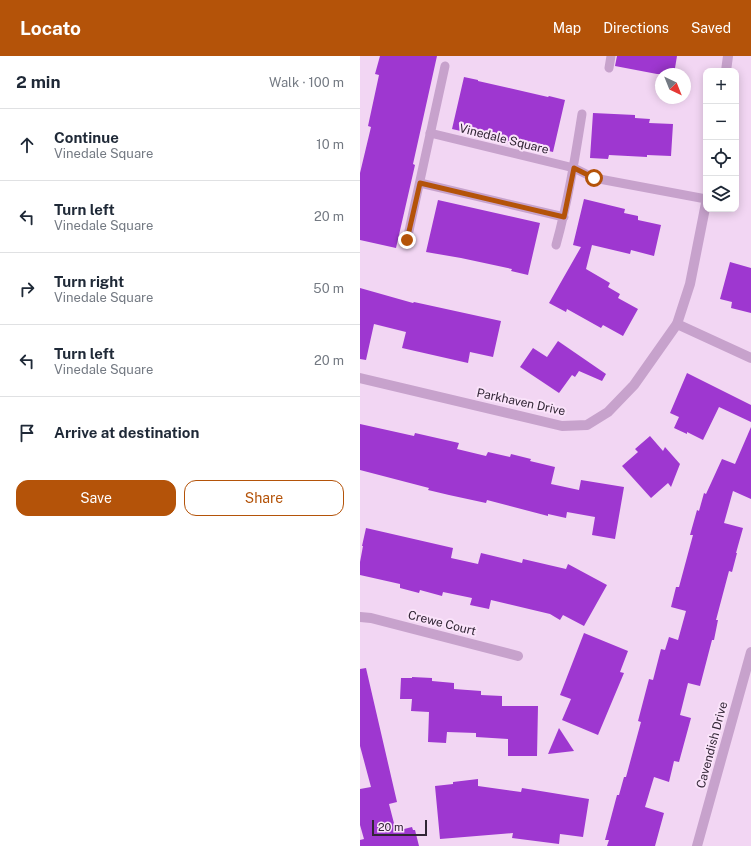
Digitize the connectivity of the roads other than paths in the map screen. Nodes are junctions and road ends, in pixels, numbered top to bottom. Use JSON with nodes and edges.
{"nodes":[{"id":1,"x":611,"y":56,"type":"edge"},
{"id":2,"x":728,"y":56,"type":"edge"},
{"id":3,"x":445,"y":66,"type":"dead end"},
{"id":4,"x":609,"y":68,"type":"dead end"},
{"id":5,"x":726,"y":68,"type":"edge"},
{"id":6,"x":582,"y":114,"type":"dead end"},
{"id":7,"x":430,"y":133,"type":"junction"},
{"id":8,"x":574,"y":168,"type":"junction"},
{"id":9,"x":420,"y":183,"type":"junction"},
{"id":10,"x":703,"y":198,"type":"edge"},
{"id":11,"x":704,"y":212,"type":"edge"},
{"id":12,"x":564,"y":217,"type":"junction"},
{"id":13,"x":407,"y":240,"type":"dead end"},
{"id":14,"x":556,"y":244,"type":"dead end"},
{"id":15,"x":677,"y":324,"type":"junction"},
{"id":16,"x":751,"y":358,"type":"edge"},
{"id":17,"x":360,"y":378,"type":"edge"},
{"id":18,"x":360,"y":617,"type":"edge"},
{"id":19,"x":751,"y":652,"type":"edge"},
{"id":20,"x":518,"y":656,"type":"dead end"},
{"id":21,"x":697,"y":846,"type":"edge"}],
"edges":[{"from":1,"to":4,"type":"lane"},
{"from":2,"to":5,"type":"street"},
{"from":3,"to":7,"type":"lane"},
{"from":6,"to":8,"type":"lane"},
{"from":7,"to":8,"type":"lane","name":"Vinedale Square"},
{"from":7,"to":9,"type":"lane"},
{"from":8,"to":10,"type":"lane","name":"Vinedale Square"},
{"from":8,"to":12,"type":"lane"},
{"from":9,"to":12,"type":"lane"},
{"from":9,"to":13,"type":"lane"},
{"from":11,"to":15,"type":"street","name":"Parkhaven Drive"},
{"from":12,"to":14,"type":"lane"},
{"from":15,"to":16,"type":"street"},
{"from":15,"to":17,"type":"street","name":"Parkhaven Drive"},
{"from":18,"to":20,"type":"street","name":"Crewe Court"},
{"from":19,"to":21,"type":"street","name":"Cavendish Drive"}]}
